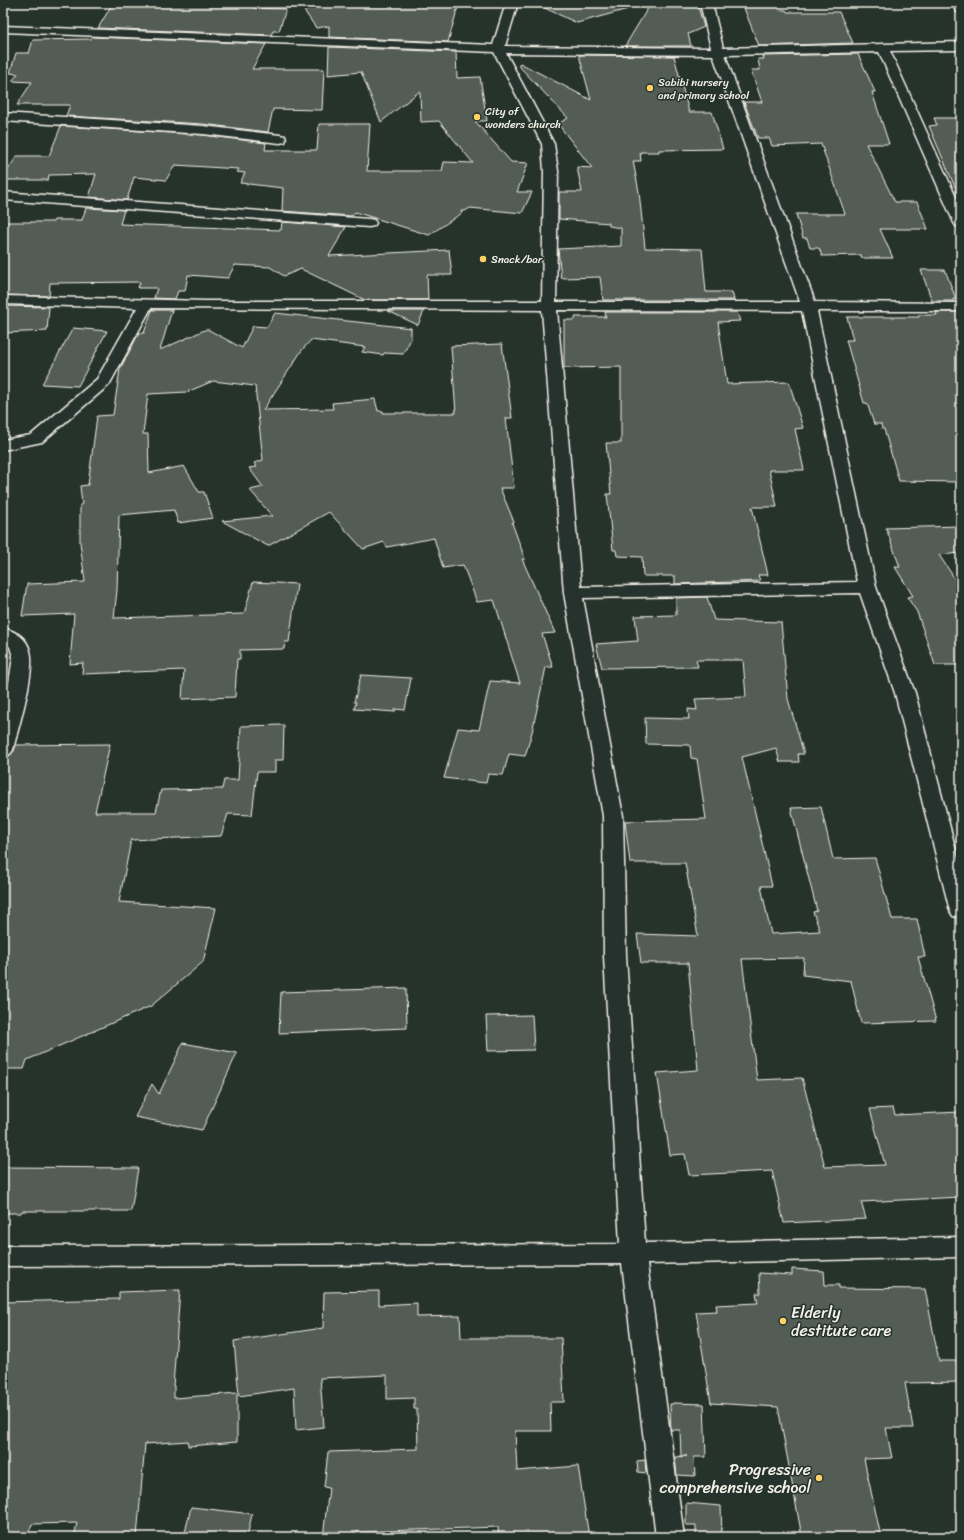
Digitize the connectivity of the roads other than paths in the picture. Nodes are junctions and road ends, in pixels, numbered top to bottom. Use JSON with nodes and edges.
{"nodes":[{"id":1,"x":512,"y":3,"type":"edge"},
{"id":2,"x":706,"y":3,"type":"edge"},
{"id":3,"x":957,"y":3,"type":"edge"},
{"id":4,"x":961,"y":10,"type":"edge"},
{"id":5,"x":3,"y":29,"type":"edge"},
{"id":6,"x":961,"y":46,"type":"edge"},
{"id":7,"x":883,"y":48,"type":"junction"},
{"id":8,"x":498,"y":49,"type":"junction"},
{"id":9,"x":718,"y":52,"type":"junction"},
{"id":10,"x":3,"y":117,"type":"edge"},
{"id":11,"x":280,"y":139,"type":"dead end"},
{"id":12,"x":3,"y":196,"type":"edge"},
{"id":13,"x":369,"y":223,"type":"dead end"},
{"id":14,"x":961,"y":223,"type":"edge"},
{"id":15,"x":3,"y":300,"type":"edge"},
{"id":16,"x":146,"y":304,"type":"junction"},
{"id":17,"x":549,"y":307,"type":"junction"},
{"id":18,"x":809,"y":307,"type":"junction"},
{"id":19,"x":961,"y":307,"type":"edge"},
{"id":20,"x":3,"y":445,"type":"edge"},
{"id":21,"x":867,"y":587,"type":"junction"},
{"id":22,"x":573,"y":593,"type":"junction"},
{"id":23,"x":3,"y":634,"type":"edge"},
{"id":24,"x":3,"y":750,"type":"edge"},
{"id":25,"x":961,"y":910,"type":"edge"},
{"id":26,"x":961,"y":1247,"type":"edge"},
{"id":27,"x":633,"y":1254,"type":"junction"},
{"id":28,"x":3,"y":1256,"type":"edge"},
{"id":29,"x":670,"y":1537,"type":"edge"}],
"edges":[{"from":1,"to":8,"type":"street"},
{"from":2,"to":9,"type":"street"},
{"from":3,"to":4,"type":"street"},
{"from":5,"to":8,"type":"street"},
{"from":6,"to":7,"type":"street"},
{"from":7,"to":9,"type":"street"},
{"from":7,"to":14,"type":"street"},
{"from":8,"to":9,"type":"street"},
{"from":8,"to":17,"type":"street"},
{"from":9,"to":18,"type":"street"},
{"from":10,"to":11,"type":"street"},
{"from":12,"to":13,"type":"street"},
{"from":15,"to":16,"type":"street"},
{"from":16,"to":17,"type":"street"},
{"from":16,"to":20,"type":"street"},
{"from":17,"to":18,"type":"street"},
{"from":17,"to":22,"type":"street"},
{"from":18,"to":19,"type":"street"},
{"from":18,"to":21,"type":"street"},
{"from":21,"to":22,"type":"street"},
{"from":21,"to":25,"type":"street"},
{"from":22,"to":27,"type":"street"},
{"from":23,"to":24,"type":"street"},
{"from":26,"to":27,"type":"street"},
{"from":27,"to":28,"type":"street"},
{"from":27,"to":29,"type":"street"}]}
